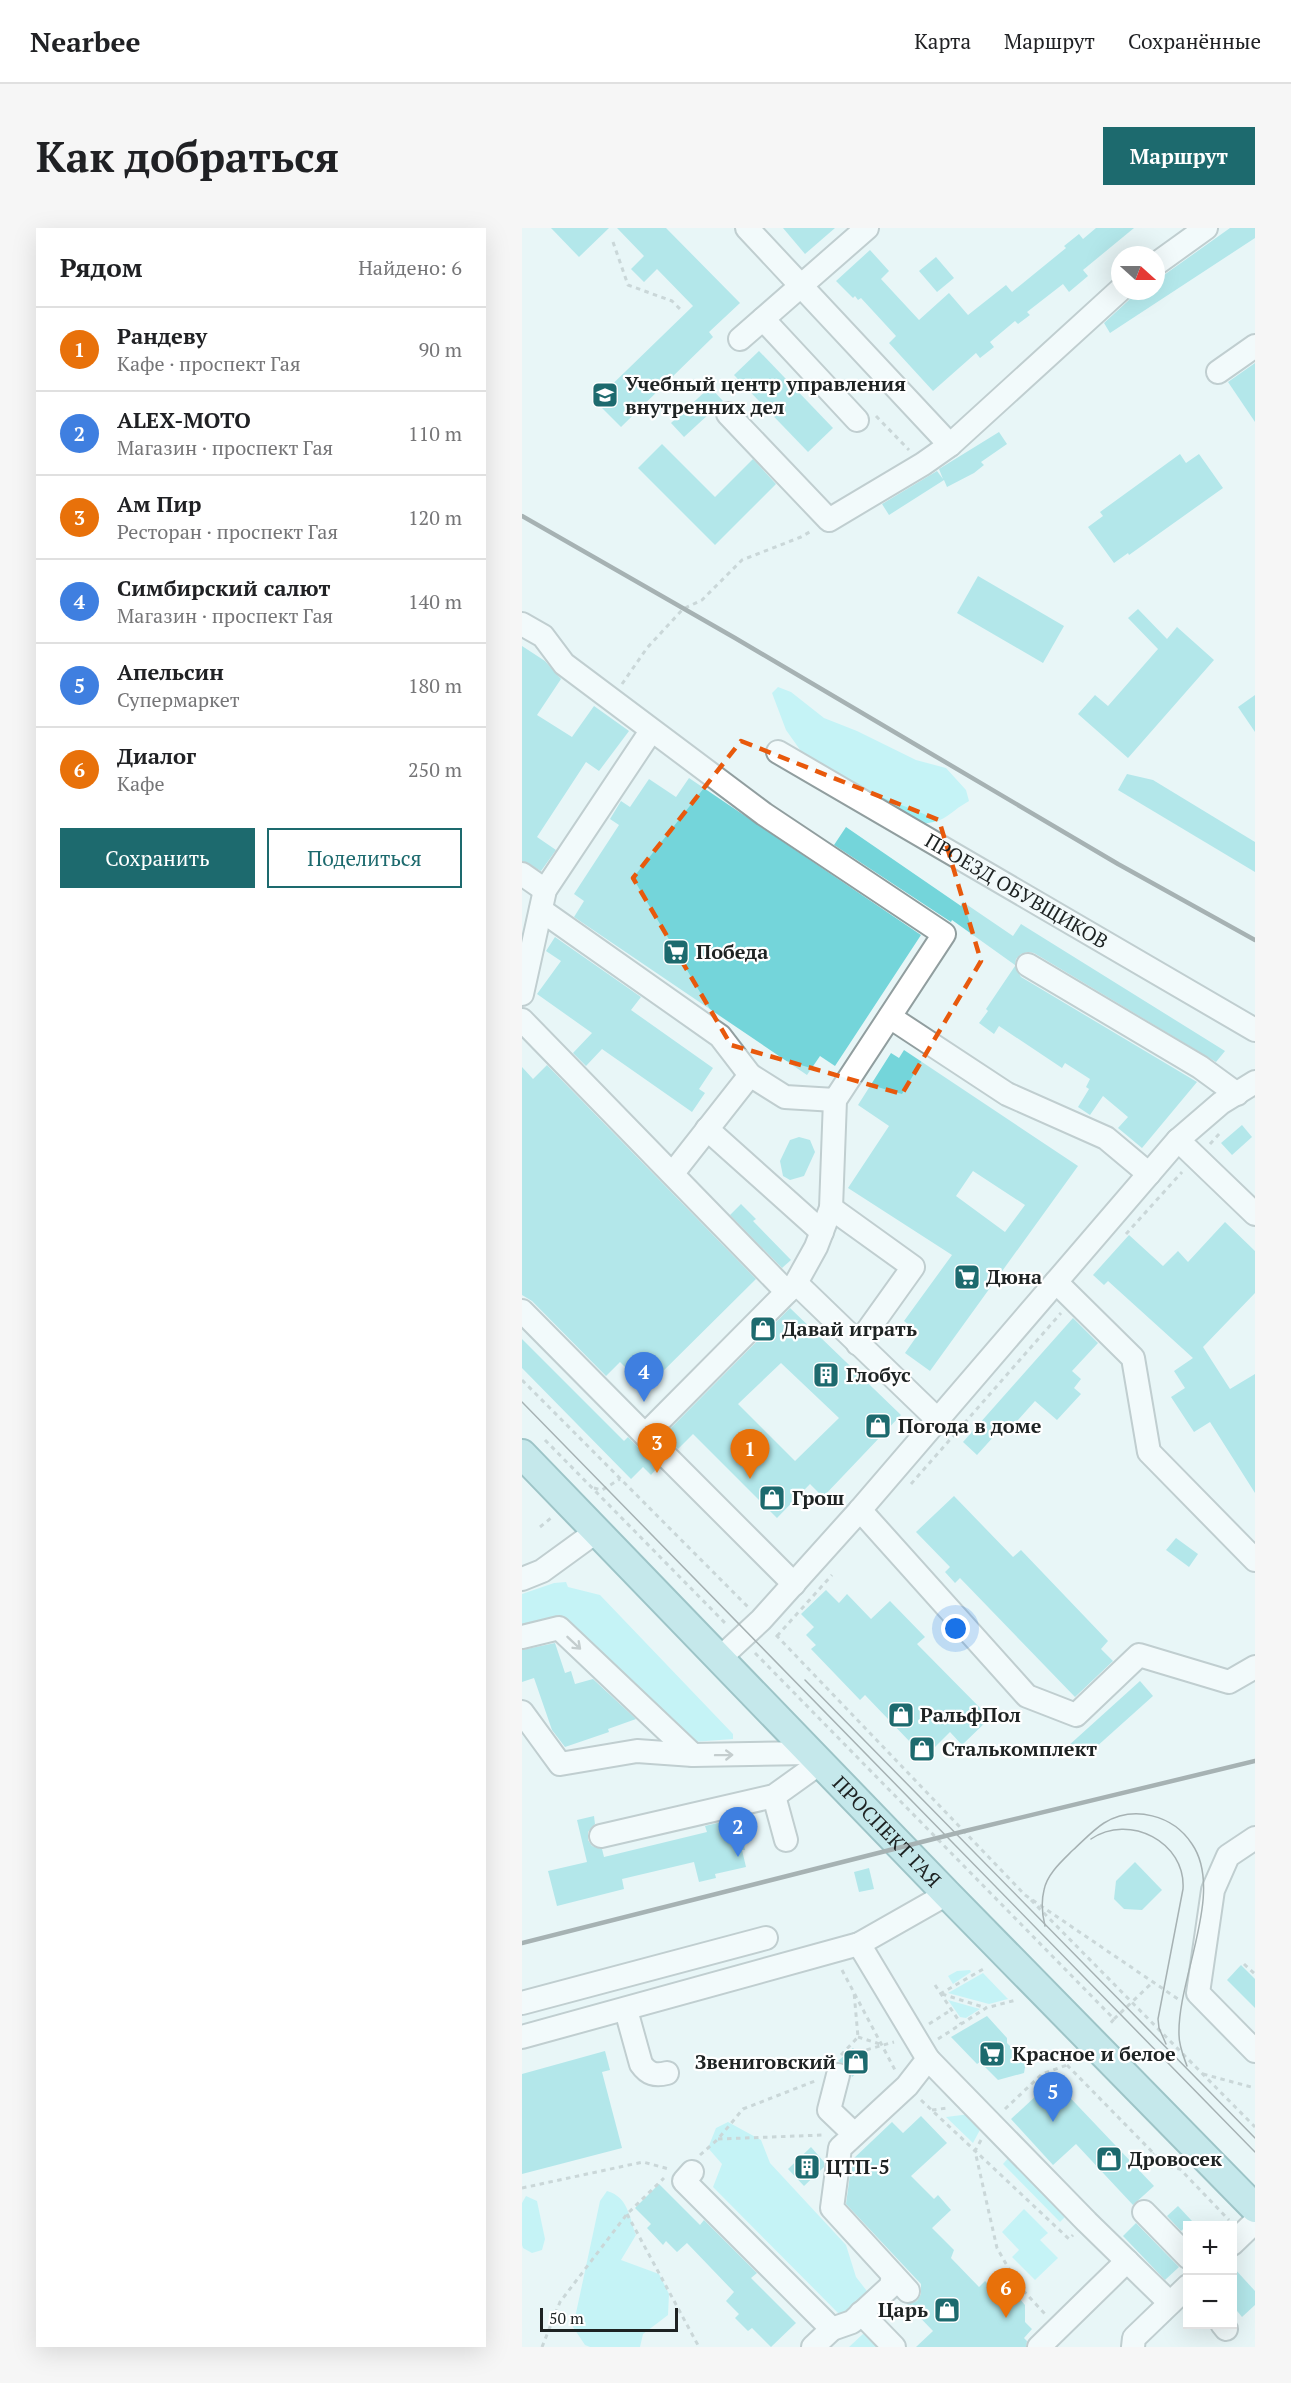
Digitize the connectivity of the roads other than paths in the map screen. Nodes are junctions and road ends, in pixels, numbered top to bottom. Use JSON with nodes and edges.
{"nodes":[{"id":1,"x":747,"y":228,"type":"edge"},
{"id":2,"x":867,"y":228,"type":"edge"},
{"id":3,"x":1206,"y":228,"type":"edge"},
{"id":4,"x":1165,"y":258,"type":"edge"},
{"id":5,"x":801,"y":285,"type":"junction"},
{"id":6,"x":1111,"y":298,"type":"edge"},
{"id":7,"x":763,"y":319,"type":"junction"},
{"id":8,"x":740,"y":339,"type":"dead end"},
{"id":9,"x":1255,"y":346,"type":"edge"},
{"id":10,"x":1218,"y":372,"type":"dead end"},
{"id":11,"x":728,"y":414,"type":"dead end"},
{"id":12,"x":857,"y":420,"type":"road end"},
{"id":13,"x":950,"y":445,"type":"junction"},
{"id":14,"x":522,"y":624,"type":"edge"},
{"id":15,"x":651,"y":730,"type":"junction"},
{"id":16,"x":778,"y":752,"type":"dead end"},
{"id":17,"x":522,"y":874,"type":"edge"},
{"id":18,"x":543,"y":900,"type":"junction"},
{"id":19,"x":1028,"y":965,"type":"dead end"},
{"id":20,"x":522,"y":994,"type":"edge"},
{"id":21,"x":890,"y":1017,"type":"junction"},
{"id":22,"x":522,"y":1020,"type":"edge"},
{"id":23,"x":1255,"y":1030,"type":"edge"},
{"id":24,"x":750,"y":1075,"type":"junction"},
{"id":25,"x":1246,"y":1088,"type":"edge"},
{"id":26,"x":835,"y":1100,"type":"junction"},
{"id":27,"x":707,"y":1129,"type":"junction"},
{"id":28,"x":1178,"y":1140,"type":"junction"},
{"id":29,"x":673,"y":1173,"type":"junction"},
{"id":30,"x":1149,"y":1174,"type":"junction"},
{"id":31,"x":831,"y":1208,"type":"junction"},
{"id":32,"x":1255,"y":1214,"type":"edge"},
{"id":33,"x":822,"y":1232,"type":"junction"},
{"id":34,"x":1056,"y":1282,"type":"junction"},
{"id":35,"x":792,"y":1288,"type":"junction"},
{"id":36,"x":522,"y":1311,"type":"edge"},
{"id":37,"x":858,"y":1344,"type":"junction"},
{"id":38,"x":938,"y":1420,"type":"junction"},
{"id":39,"x":645,"y":1434,"type":"junction"},
{"id":40,"x":533,"y":1447,"type":"edge"},
{"id":41,"x":860,"y":1510,"type":"junction"},
{"id":42,"x":597,"y":1532,"type":"junction"},
{"id":43,"x":1255,"y":1560,"type":"edge"},
{"id":44,"x":522,"y":1579,"type":"edge"},
{"id":45,"x":794,"y":1584,"type":"junction"},
{"id":46,"x":522,"y":1637,"type":"edge"},
{"id":47,"x":719,"y":1659,"type":"junction"},
{"id":48,"x":1255,"y":1667,"type":"edge"},
{"id":49,"x":522,"y":1712,"type":"edge"},
{"id":50,"x":693,"y":1755,"type":"junction"},
{"id":51,"x":815,"y":1758,"type":"junction"},
{"id":52,"x":774,"y":1796,"type":"junction"},
{"id":53,"x":601,"y":1836,"type":"dead end"},
{"id":54,"x":1255,"y":1838,"type":"edge"},
{"id":55,"x":786,"y":1840,"type":"dead end"},
{"id":56,"x":947,"y":1894,"type":"junction"},
{"id":57,"x":766,"y":1938,"type":"dead end"},
{"id":58,"x":859,"y":1944,"type":"junction"},
{"id":59,"x":522,"y":2003,"type":"edge"},
{"id":60,"x":626,"y":2010,"type":"junction"},
{"id":61,"x":523,"y":2035,"type":"edge"},
{"id":62,"x":1255,"y":2051,"type":"edge"},
{"id":63,"x":925,"y":2054,"type":"junction"},
{"id":64,"x":667,"y":2073,"type":"dead end"},
{"id":65,"x":838,"y":2075,"type":"road end"},
{"id":66,"x":854,"y":2134,"type":"junction"},
{"id":67,"x":694,"y":2165,"type":"road end"},
{"id":68,"x":1255,"y":2208,"type":"edge"},
{"id":69,"x":1144,"y":2212,"type":"dead end"},
{"id":70,"x":1183,"y":2252,"type":"edge"},
{"id":71,"x":1127,"y":2261,"type":"junction"},
{"id":72,"x":1183,"y":2291,"type":"edge"},
{"id":73,"x":1170,"y":2303,"type":"junction"},
{"id":74,"x":861,"y":2313,"type":"junction"},
{"id":75,"x":832,"y":2329,"type":"junction"},
{"id":76,"x":813,"y":2347,"type":"edge"},
{"id":77,"x":894,"y":2347,"type":"edge"},
{"id":78,"x":1039,"y":2347,"type":"edge"},
{"id":79,"x":1133,"y":2347,"type":"edge"}],
"edges":[{"from":1,"to":5,"type":"street"},
{"from":2,"to":5,"type":"street"},
{"from":3,"to":4,"type":"street"},
{"from":5,"to":7,"type":"street"},
{"from":5,"to":13,"type":"street"},
{"from":6,"to":13,"type":"street"},
{"from":7,"to":8,"type":"street"},
{"from":7,"to":12,"type":"street"},
{"from":9,"to":10,"type":"street"},
{"from":11,"to":13,"type":"street"},
{"from":14,"to":15,"type":"street"},
{"from":15,"to":18,"type":"street"},
{"from":15,"to":21,"type":"street"},
{"from":16,"to":23,"type":"street","name":"ПРОЕЗД ОБУВЩИКОВ"},
{"from":17,"to":18,"type":"street"},
{"from":18,"to":20,"type":"street"},
{"from":18,"to":24,"type":"street"},
{"from":19,"to":25,"type":"street"},
{"from":21,"to":26,"type":"street"},
{"from":21,"to":30,"type":"street"},
{"from":22,"to":29,"type":"street"},
{"from":24,"to":26,"type":"street"},
{"from":24,"to":27,"type":"street"},
{"from":25,"to":28,"type":"street"},
{"from":26,"to":31,"type":"street"},
{"from":27,"to":29,"type":"street"},
{"from":27,"to":33,"type":"street"},
{"from":28,"to":30,"type":"street"},
{"from":28,"to":32,"type":"street"},
{"from":29,"to":35,"type":"street"},
{"from":30,"to":34,"type":"street"},
{"from":31,"to":33,"type":"street"},
{"from":31,"to":37,"type":"street"},
{"from":33,"to":35,"type":"street"},
{"from":34,"to":38,"type":"street"},
{"from":34,"to":43,"type":"street"},
{"from":35,"to":37,"type":"street"},
{"from":35,"to":39,"type":"street"},
{"from":36,"to":39,"type":"street"},
{"from":37,"to":38,"type":"street"},
{"from":38,"to":41,"type":"street"},
{"from":39,"to":45,"type":"street"},
{"from":40,"to":42,"type":"main road","name":"ПРОСПЕКТ ГАЯ"},
{"from":41,"to":45,"type":"street"},
{"from":41,"to":48,"type":"street"},
{"from":42,"to":44,"type":"street"},
{"from":42,"to":47,"type":"main road","name":"ПРОСПЕКТ ГАЯ"},
{"from":45,"to":47,"type":"street"},
{"from":46,"to":50,"type":"street","one_way":true},
{"from":47,"to":51,"type":"main road","name":"ПРОСПЕКТ ГАЯ"},
{"from":49,"to":50,"type":"street"},
{"from":50,"to":51,"type":"street","one_way":true},
{"from":51,"to":52,"type":"street"},
{"from":51,"to":56,"type":"main road","name":"ПРОСПЕКТ ГАЯ"},
{"from":52,"to":53,"type":"street"},
{"from":52,"to":55,"type":"street"},
{"from":54,"to":62,"type":"street"},
{"from":56,"to":58,"type":"street"},
{"from":56,"to":68,"type":"main road","name":"ПРОСПЕКТ ГАЯ"},
{"from":57,"to":59,"type":"street"},
{"from":58,"to":60,"type":"street"},
{"from":58,"to":63,"type":"street"},
{"from":60,"to":61,"type":"street"},
{"from":60,"to":64,"type":"street"},
{"from":63,"to":66,"type":"street"},
{"from":63,"to":71,"type":"street"},
{"from":65,"to":66,"type":"street"},
{"from":66,"to":74,"type":"street"},
{"from":67,"to":75,"type":"street"},
{"from":69,"to":70,"type":"street"},
{"from":71,"to":73,"type":"street"},
{"from":71,"to":78,"type":"street"},
{"from":72,"to":73,"type":"street"},
{"from":73,"to":79,"type":"street"},
{"from":74,"to":75,"type":"street"},
{"from":74,"to":77,"type":"street"},
{"from":75,"to":76,"type":"street"}]}
